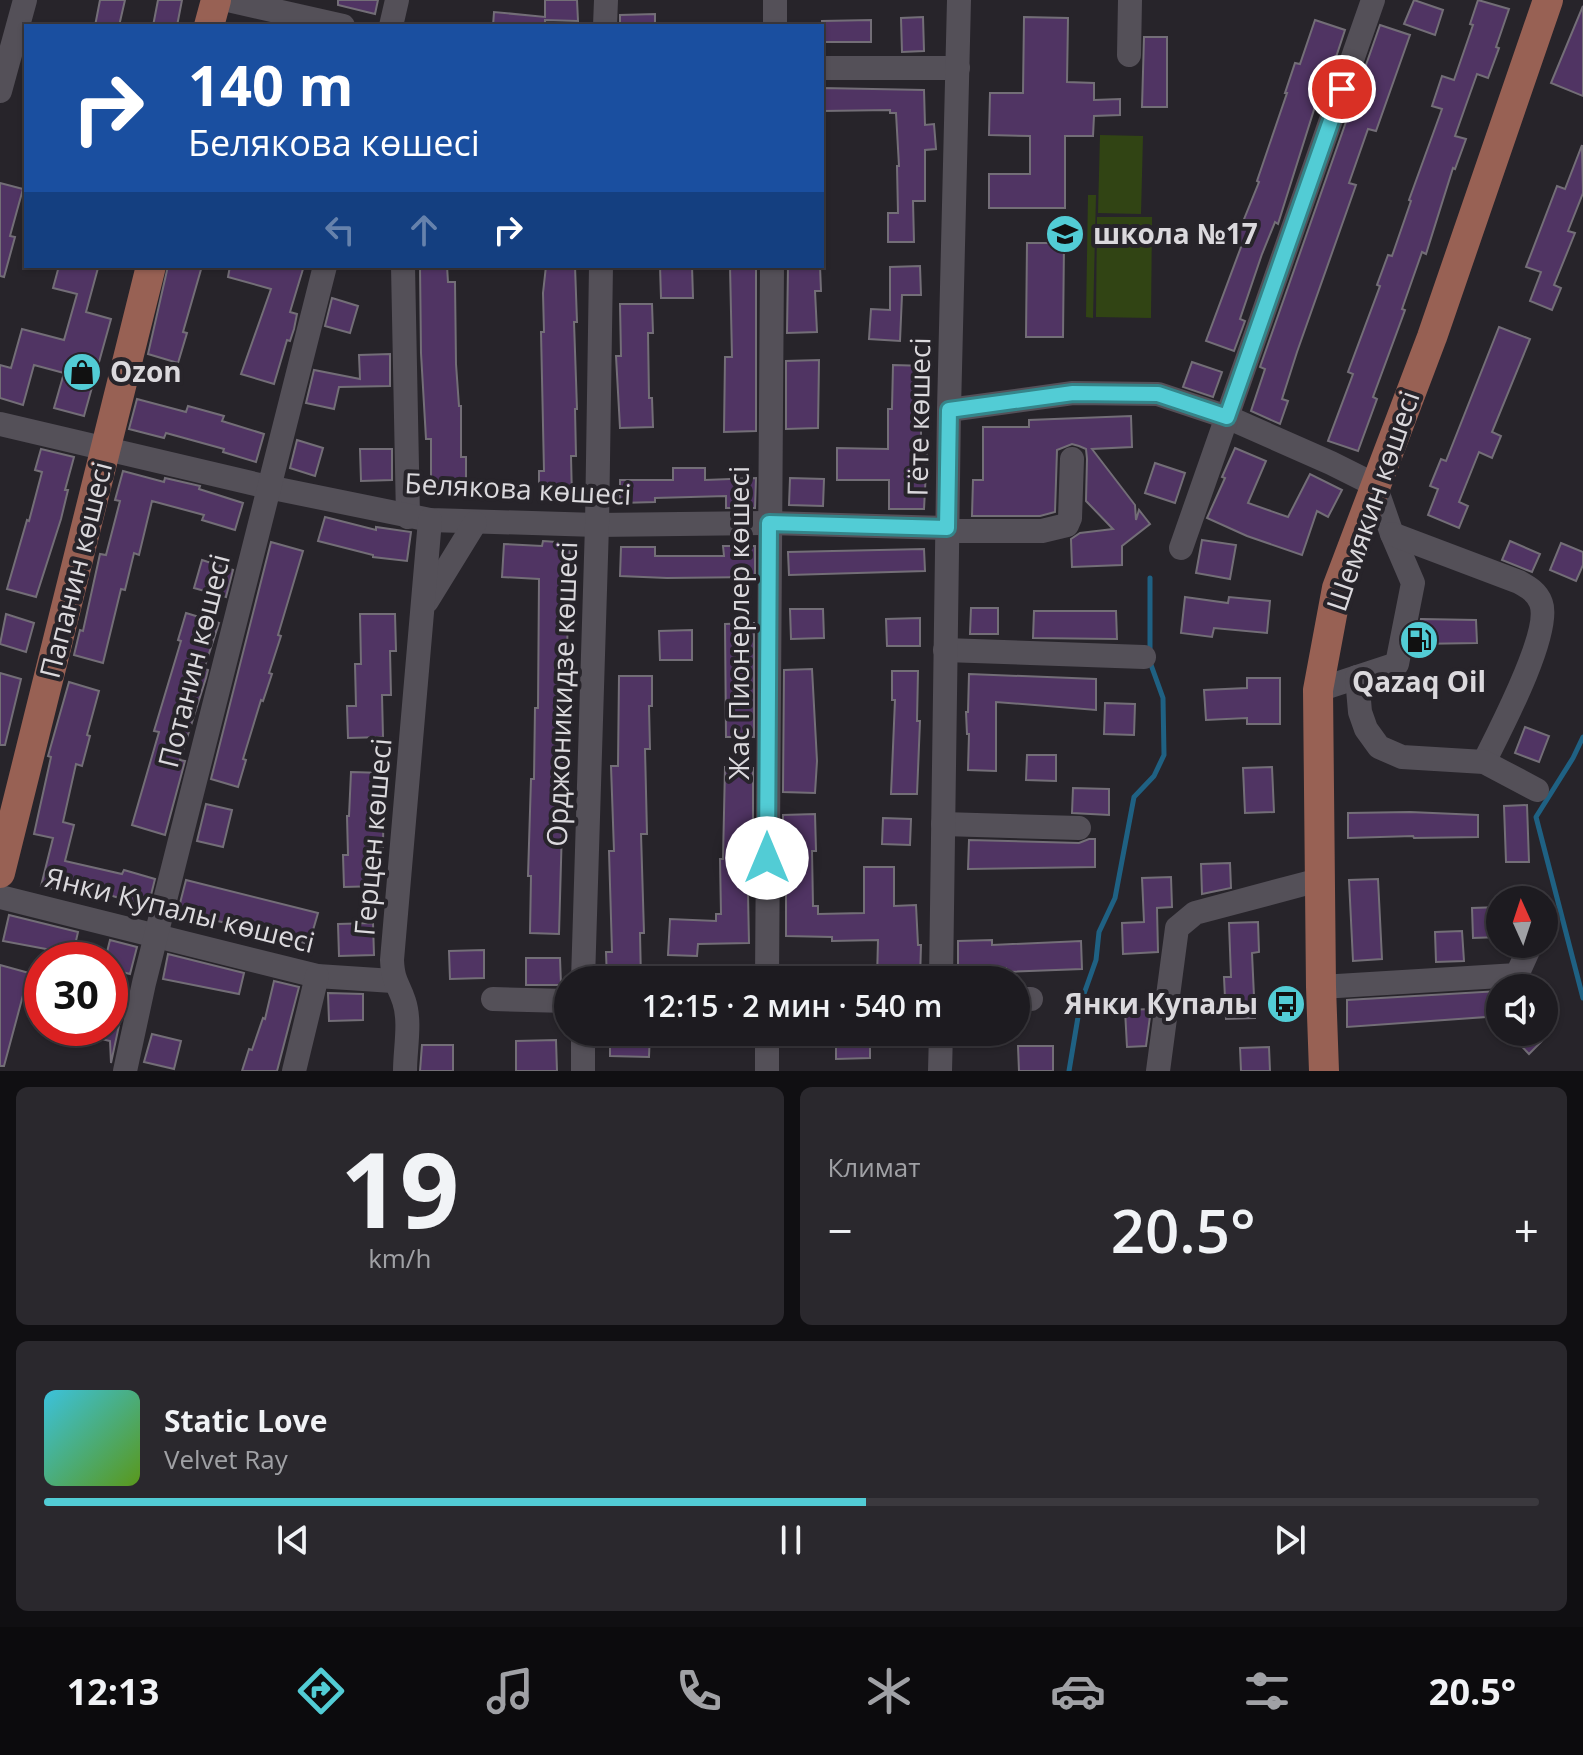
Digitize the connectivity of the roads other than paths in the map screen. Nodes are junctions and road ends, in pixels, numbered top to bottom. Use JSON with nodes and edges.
{"nodes":[{"id":1,"x":25,"y":0,"type":"edge"},
{"id":2,"x":216,"y":0,"type":"edge"},
{"id":3,"x":228,"y":0,"type":"edge"},
{"id":4,"x":397,"y":0,"type":"edge"},
{"id":5,"x":606,"y":0,"type":"edge"},
{"id":6,"x":775,"y":0,"type":"edge"},
{"id":7,"x":959,"y":0,"type":"edge"},
{"id":8,"x":1130,"y":0,"type":"edge"},
{"id":9,"x":1373,"y":0,"type":"edge"},
{"id":10,"x":1548,"y":0,"type":"edge"},
{"id":11,"x":210,"y":24,"type":"edge"},
{"id":12,"x":334,"y":24,"type":"edge"},
{"id":13,"x":391,"y":24,"type":"edge"},
{"id":14,"x":605,"y":24,"type":"edge"},
{"id":15,"x":775,"y":24,"type":"edge"},
{"id":16,"x":1129,"y":55,"type":"dead end"},
{"id":17,"x":824,"y":68,"type":"edge"},
{"id":18,"x":958,"y":68,"type":"junction"},
{"id":19,"x":0,"y":91,"type":"edge"},
{"id":20,"x":151,"y":268,"type":"edge"},
{"id":21,"x":324,"y":268,"type":"edge"},
{"id":22,"x":403,"y":268,"type":"edge"},
{"id":23,"x":601,"y":268,"type":"edge"},
{"id":24,"x":772,"y":268,"type":"edge"},
{"id":25,"x":949,"y":410,"type":"junction"},
{"id":26,"x":1227,"y":417,"type":"junction"},
{"id":27,"x":0,"y":424,"type":"edge"},
{"id":28,"x":106,"y":447,"type":"junction"},
{"id":29,"x":1072,"y":459,"type":"dead end"},
{"id":30,"x":1375,"y":485,"type":"junction"},
{"id":31,"x":268,"y":487,"type":"junction"},
{"id":32,"x":419,"y":518,"type":"junction"},
{"id":33,"x":475,"y":523,"type":"junction"},
{"id":34,"x":769,"y":523,"type":"junction"},
{"id":35,"x":597,"y":525,"type":"junction"},
{"id":36,"x":947,"y":530,"type":"junction"},
{"id":37,"x":1392,"y":534,"type":"junction"},
{"id":38,"x":1181,"y":548,"type":"dead end"},
{"id":39,"x":424,"y":606,"type":"junction"},
{"id":40,"x":945,"y":650,"type":"junction"},
{"id":41,"x":1144,"y":657,"type":"dead end"},
{"id":42,"x":1357,"y":677,"type":"junction"},
{"id":43,"x":1318,"y":690,"type":"junction"},
{"id":44,"x":1484,"y":762,"type":"junction"},
{"id":45,"x":1537,"y":790,"type":"dead end"},
{"id":46,"x":943,"y":824,"type":"junction"},
{"id":47,"x":1079,"y":828,"type":"dead end"},
{"id":48,"x":0,"y":873,"type":"edge"},
{"id":49,"x":1319,"y":880,"type":"junction"},
{"id":50,"x":0,"y":897,"type":"edge"},
{"id":51,"x":157,"y":935,"type":"junction"},
{"id":52,"x":1525,"y":958,"type":"edge"},
{"id":53,"x":583,"y":966,"type":"edge"},
{"id":54,"x":767,"y":966,"type":"edge"},
{"id":55,"x":941,"y":966,"type":"edge"},
{"id":56,"x":317,"y":976,"type":"junction"},
{"id":57,"x":393,"y":981,"type":"junction"},
{"id":58,"x":1321,"y":987,"type":"junction"},
{"id":59,"x":493,"y":999,"type":"dead end"},
{"id":60,"x":554,"y":1001,"type":"edge"},
{"id":61,"x":583,"y":1046,"type":"edge"},
{"id":62,"x":767,"y":1046,"type":"edge"},
{"id":63,"x":941,"y":1046,"type":"edge"},
{"id":64,"x":125,"y":1071,"type":"edge"},
{"id":65,"x":294,"y":1071,"type":"edge"},
{"id":66,"x":405,"y":1071,"type":"edge"},
{"id":67,"x":583,"y":1071,"type":"edge"},
{"id":68,"x":767,"y":1071,"type":"edge"},
{"id":69,"x":940,"y":1071,"type":"edge"},
{"id":70,"x":1158,"y":1071,"type":"edge"},
{"id":71,"x":1324,"y":1071,"type":"edge"}],
"edges":[{"from":1,"to":19,"type":"street"},
{"from":2,"to":11,"type":"main road"},
{"from":3,"to":12,"type":"street"},
{"from":4,"to":13,"type":"street"},
{"from":5,"to":14,"type":"street"},
{"from":6,"to":15,"type":"street"},
{"from":7,"to":18,"type":"street","name":"Гёте көшесі"},
{"from":8,"to":16,"type":"street"},
{"from":9,"to":26,"type":"street"},
{"from":10,"to":30,"type":"main road","name":"Шемякин көшесі"},
{"from":17,"to":18,"type":"street"},
{"from":18,"to":25,"type":"street","name":"Гёте көшесі"},
{"from":20,"to":28,"type":"main road","name":"Папанин көшесі"},
{"from":21,"to":31,"type":"street","name":"Потанин көшесі"},
{"from":22,"to":32,"type":"street"},
{"from":23,"to":35,"type":"street","name":"Орджоникидзе көшесі"},
{"from":24,"to":34,"type":"street","name":"Жас Пионерлер көшесі"},
{"from":25,"to":26,"type":"street"},
{"from":25,"to":36,"type":"street","name":"Гёте көшесі"},
{"from":26,"to":30,"type":"street"},
{"from":26,"to":38,"type":"street"},
{"from":27,"to":28,"type":"street","name":"Белякова көшесі"},
{"from":28,"to":31,"type":"street","name":"Белякова көшесі"},
{"from":28,"to":48,"type":"main road","name":"Папанин көшесі"},
{"from":29,"to":36,"type":"street","name":"Белякова көшесі"},
{"from":30,"to":37,"type":"street"},
{"from":30,"to":43,"type":"main road","name":"Шемякин көшесі"},
{"from":31,"to":32,"type":"street","name":"Белякова көшесі"},
{"from":31,"to":51,"type":"street","name":"Потанин көшесі"},
{"from":32,"to":33,"type":"street","name":"Белякова көшесі"},
{"from":32,"to":39,"type":"street","name":"Герцен көшесі"},
{"from":33,"to":35,"type":"street","name":"Белякова көшесі"},
{"from":33,"to":39,"type":"street"},
{"from":34,"to":35,"type":"street","name":"Белякова көшесі"},
{"from":34,"to":36,"type":"street","name":"Белякова көшесі"},
{"from":34,"to":54,"type":"street","name":"Жас Пионерлер көшесі"},
{"from":35,"to":53,"type":"street","name":"Орджоникидзе көшесі"},
{"from":36,"to":40,"type":"street","name":"Гёте көшесі"},
{"from":37,"to":42,"type":"street"},
{"from":37,"to":44,"type":"street"},
{"from":39,"to":57,"type":"street","name":"Герцен көшесі"},
{"from":40,"to":41,"type":"street"},
{"from":40,"to":46,"type":"street","name":"Гёте көшесі"},
{"from":42,"to":43,"type":"street"},
{"from":42,"to":44,"type":"street"},
{"from":43,"to":49,"type":"main road","name":"Шемякин көшесі"},
{"from":44,"to":45,"type":"street"},
{"from":46,"to":47,"type":"street"},
{"from":46,"to":55,"type":"street","name":"Гёте көшесі"},
{"from":49,"to":58,"type":"main road","name":"Шемякин көшесі"},
{"from":49,"to":70,"type":"street"},
{"from":50,"to":51,"type":"street","name":"Янки Купалы көшесі"},
{"from":51,"to":56,"type":"street","name":"Янки Купалы көшесі"},
{"from":51,"to":64,"type":"street","name":"Потанин көшесі"},
{"from":52,"to":58,"type":"street"},
{"from":56,"to":57,"type":"street","name":"Янки Купалы көшесі"},
{"from":56,"to":65,"type":"street"},
{"from":57,"to":66,"type":"street","name":"Герцен көшесі"},
{"from":58,"to":71,"type":"main road","name":"Шемякин көшесі"},
{"from":59,"to":60,"type":"street"},
{"from":61,"to":67,"type":"street"},
{"from":62,"to":68,"type":"street"},
{"from":63,"to":69,"type":"street"}]}
